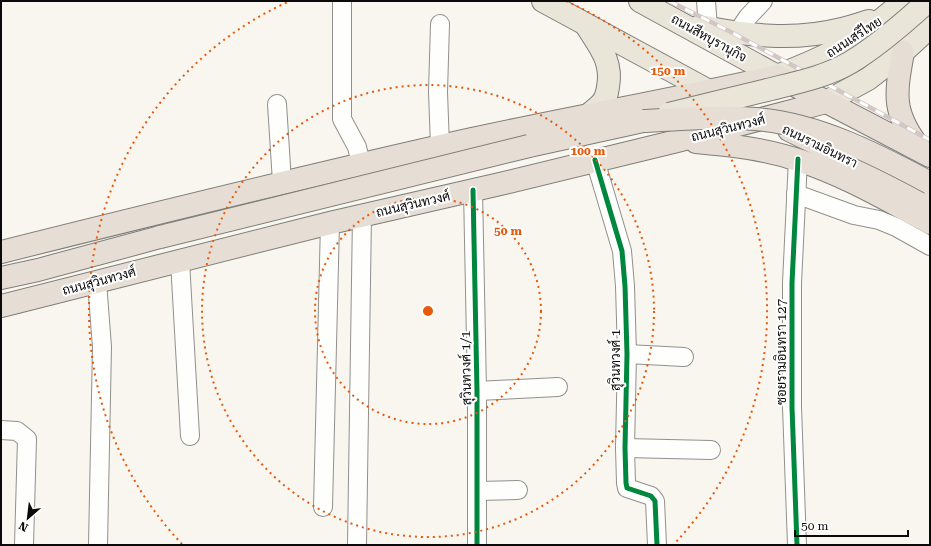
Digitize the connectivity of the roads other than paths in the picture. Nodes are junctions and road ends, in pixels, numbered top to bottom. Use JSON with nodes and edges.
{"nodes":[{"id":1,"x":342,"y":1,"type":"edge"},
{"id":2,"x":543,"y":1,"type":"edge"},
{"id":3,"x":640,"y":1,"type":"edge"},
{"id":4,"x":706,"y":1,"type":"edge"},
{"id":5,"x":763,"y":1,"type":"edge"},
{"id":6,"x":904,"y":1,"type":"edge"},
{"id":7,"x":928,"y":1,"type":"edge"},
{"id":8,"x":888,"y":15,"type":"junction"},
{"id":9,"x":679,"y":22,"type":"junction"},
{"id":10,"x":440,"y":24,"type":"dead end"},
{"id":11,"x":585,"y":24,"type":"junction"},
{"id":12,"x":930,"y":27,"type":"edge"},
{"id":13,"x":708,"y":28,"type":"junction"},
{"id":14,"x":738,"y":33,"type":"junction"},
{"id":15,"x":903,"y":52,"type":"junction"},
{"id":16,"x":778,"y":76,"type":"junction"},
{"id":17,"x":709,"y":91,"type":"junction"},
{"id":18,"x":826,"y":102,"type":"junction"},
{"id":19,"x":276,"y":104,"type":"dead end"},
{"id":20,"x":619,"y":110,"type":"junction"},
{"id":21,"x":587,"y":116,"type":"junction"},
{"id":22,"x":764,"y":119,"type":"junction"},
{"id":23,"x":643,"y":121,"type":"junction"},
{"id":24,"x":475,"y":138,"type":"junction"},
{"id":25,"x":677,"y":141,"type":"junction"},
{"id":26,"x":440,"y":146,"type":"junction"},
{"id":27,"x":643,"y":149,"type":"junction"},
{"id":28,"x":927,"y":154,"type":"edge"},
{"id":29,"x":595,"y":160,"type":"junction"},
{"id":30,"x":798,"y":160,"type":"junction"},
{"id":31,"x":360,"y":164,"type":"junction"},
{"id":32,"x":282,"y":182,"type":"junction"},
{"id":33,"x":930,"y":183,"type":"edge"},
{"id":34,"x":500,"y":184,"type":"junction"},
{"id":35,"x":473,"y":190,"type":"junction"},
{"id":36,"x":796,"y":194,"type":"junction"},
{"id":37,"x":930,"y":203,"type":"edge"},
{"id":38,"x":362,"y":215,"type":"junction"},
{"id":39,"x":330,"y":223,"type":"junction"},
{"id":40,"x":930,"y":223,"type":"edge"},
{"id":41,"x":930,"y":246,"type":"edge"},
{"id":42,"x":1,"y":252,"type":"edge"},
{"id":43,"x":180,"y":261,"type":"junction"},
{"id":44,"x":1,"y":278,"type":"edge"},
{"id":45,"x":97,"y":282,"type":"junction"},
{"id":46,"x":1,"y":306,"type":"edge"},
{"id":47,"x":627,"y":354,"type":"junction"},
{"id":48,"x":684,"y":357,"type":"dead end"},
{"id":49,"x":558,"y":387,"type":"dead end"},
{"id":50,"x":477,"y":391,"type":"junction"},
{"id":51,"x":1,"y":430,"type":"edge"},
{"id":52,"x":190,"y":436,"type":"dead end"},
{"id":53,"x":625,"y":448,"type":"junction"},
{"id":54,"x":711,"y":450,"type":"dead end"},
{"id":55,"x":518,"y":490,"type":"dead end"},
{"id":56,"x":477,"y":491,"type":"junction"},
{"id":57,"x":323,"y":507,"type":"dead end"},
{"id":58,"x":24,"y":545,"type":"edge"},
{"id":59,"x":98,"y":545,"type":"edge"},
{"id":60,"x":357,"y":545,"type":"edge"},
{"id":61,"x":477,"y":545,"type":"edge"},
{"id":62,"x":657,"y":545,"type":"edge"},
{"id":63,"x":797,"y":545,"type":"edge"}],
"edges":[{"from":1,"to":31,"type":"street"},
{"from":2,"to":11,"type":"main road"},
{"from":3,"to":9,"type":"main road","name":"ถนนสีหบุรานุกิจ"},
{"from":4,"to":13,"type":"street"},
{"from":5,"to":14,"type":"street"},
{"from":6,"to":8,"type":"main road","name":"ถนนเสรีไทย"},
{"from":7,"to":23,"type":"main road","bridge":true},
{"from":8,"to":14,"type":"main road"},
{"from":8,"to":16,"type":"main road","name":"ถนนเสรีไทย"},
{"from":9,"to":13,"type":"main road"},
{"from":9,"to":16,"type":"main road","name":"ถนนสีหบุรานุกิจ"},
{"from":10,"to":26,"type":"street"},
{"from":11,"to":17,"type":"main road"},
{"from":11,"to":21,"type":"main road"},
{"from":12,"to":15,"type":"main road"},
{"from":13,"to":14,"type":"main road"},
{"from":15,"to":18,"type":"main road"},
{"from":15,"to":28,"type":"highway"},
{"from":16,"to":17,"type":"highway"},
{"from":16,"to":18,"type":"highway"},
{"from":17,"to":20,"type":"highway"},
{"from":17,"to":22,"type":"highway","name":"ถนนรามอินทรา"},
{"from":18,"to":22,"type":"highway","name":"ถนนสุวินทวงศ์"},
{"from":18,"to":28,"type":"highway"},
{"from":19,"to":32,"type":"street"},
{"from":20,"to":21,"type":"highway"},
{"from":20,"to":27,"type":"highway"},
{"from":21,"to":24,"type":"highway"},
{"from":22,"to":25,"type":"highway","name":"ถนนสุวินทวงศ์"},
{"from":22,"to":37,"type":"highway","name":"ถนนรามอินทรา"},
{"from":23,"to":33,"type":"highway","bridge":true},
{"from":23,"to":44,"type":"highway","bridge":true},
{"from":24,"to":26,"type":"highway"},
{"from":24,"to":34,"type":"highway"},
{"from":25,"to":27,"type":"highway","name":"ถนนสุวินทวงศ์"},
{"from":25,"to":30,"type":"highway"},
{"from":26,"to":31,"type":"highway"},
{"from":27,"to":29,"type":"highway","name":"ถนนสุวินทวงศ์"},
{"from":29,"to":34,"type":"highway","name":"ถนนสุวินทวงศ์"},
{"from":29,"to":47,"type":"street","name":"สุวินทวงศ์ 1"},
{"from":30,"to":36,"type":"street","name":"ซอยรามอินทรา 127"},
{"from":30,"to":40,"type":"highway"},
{"from":31,"to":32,"type":"highway"},
{"from":32,"to":42,"type":"highway"},
{"from":34,"to":35,"type":"highway","name":"ถนนสุวินทวงศ์"},
{"from":35,"to":38,"type":"highway","name":"ถนนสุวินทวงศ์"},
{"from":35,"to":50,"type":"street","name":"สุวินทวงศ์ 1/1"},
{"from":36,"to":41,"type":"street"},
{"from":36,"to":63,"type":"street","name":"ซอยรามอินทรา 127"},
{"from":38,"to":39,"type":"highway","name":"ถนนสุวินทวงศ์"},
{"from":38,"to":60,"type":"street"},
{"from":39,"to":43,"type":"highway","name":"ถนนสุวินทวงศ์"},
{"from":39,"to":57,"type":"street"},
{"from":43,"to":45,"type":"highway","name":"ถนนสุวินทวงศ์"},
{"from":43,"to":52,"type":"street"},
{"from":45,"to":46,"type":"highway","name":"ถนนสุวินทวงศ์"},
{"from":45,"to":59,"type":"street"},
{"from":47,"to":48,"type":"street"},
{"from":47,"to":53,"type":"street","name":"สุวินทวงศ์ 1"},
{"from":49,"to":50,"type":"street"},
{"from":50,"to":56,"type":"street","name":"สุวินทวงศ์ 1/1"},
{"from":51,"to":58,"type":"street"},
{"from":53,"to":54,"type":"street"},
{"from":53,"to":62,"type":"street","name":"สุวินทวงศ์ 1"},
{"from":55,"to":56,"type":"street"},
{"from":56,"to":61,"type":"street","name":"สุวินทวงศ์ 1/1"}]}
